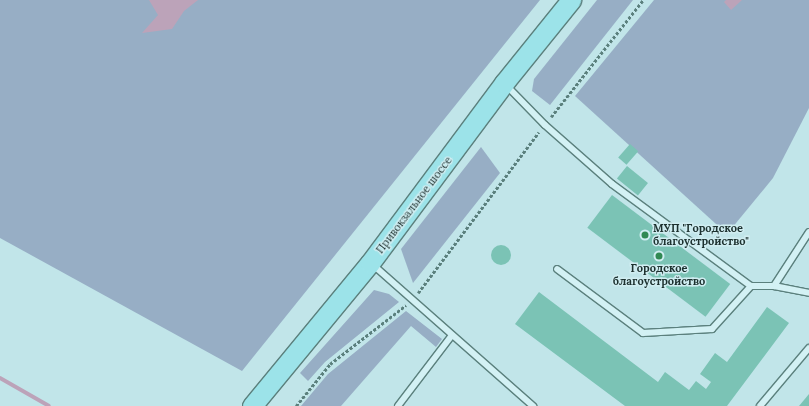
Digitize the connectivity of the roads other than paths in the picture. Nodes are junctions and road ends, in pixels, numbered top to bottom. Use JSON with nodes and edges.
{"nodes":[{"id":1,"x":571,"y":0,"type":"edge"},
{"id":2,"x":504,"y":83,"type":"junction"},
{"id":3,"x":809,"y":232,"type":"edge"},
{"id":4,"x":370,"y":263,"type":"junction"},
{"id":5,"x":557,"y":270,"type":"dead end"},
{"id":6,"x":751,"y":286,"type":"junction"},
{"id":7,"x":774,"y":286,"type":"junction"},
{"id":8,"x":809,"y":293,"type":"edge"},
{"id":9,"x":452,"y":335,"type":"junction"},
{"id":10,"x":809,"y":348,"type":"edge"},
{"id":11,"x":252,"y":406,"type":"edge"},
{"id":12,"x":398,"y":406,"type":"edge"},
{"id":13,"x":533,"y":406,"type":"edge"},
{"id":14,"x":760,"y":406,"type":"edge"}],
"edges":[{"from":1,"to":2,"type":"main road","name":"Привокзальное шоссе"},
{"from":2,"to":4,"type":"main road","name":"Привокзальное шоссе"},
{"from":2,"to":6,"type":"lane"},
{"from":3,"to":7,"type":"lane"},
{"from":4,"to":9,"type":"lane"},
{"from":4,"to":11,"type":"main road","name":"Привокзальное шоссе"},
{"from":5,"to":6,"type":"lane"},
{"from":6,"to":7,"type":"lane"},
{"from":7,"to":8,"type":"lane"},
{"from":9,"to":12,"type":"lane"},
{"from":9,"to":13,"type":"lane"},
{"from":10,"to":14,"type":"lane"}]}
